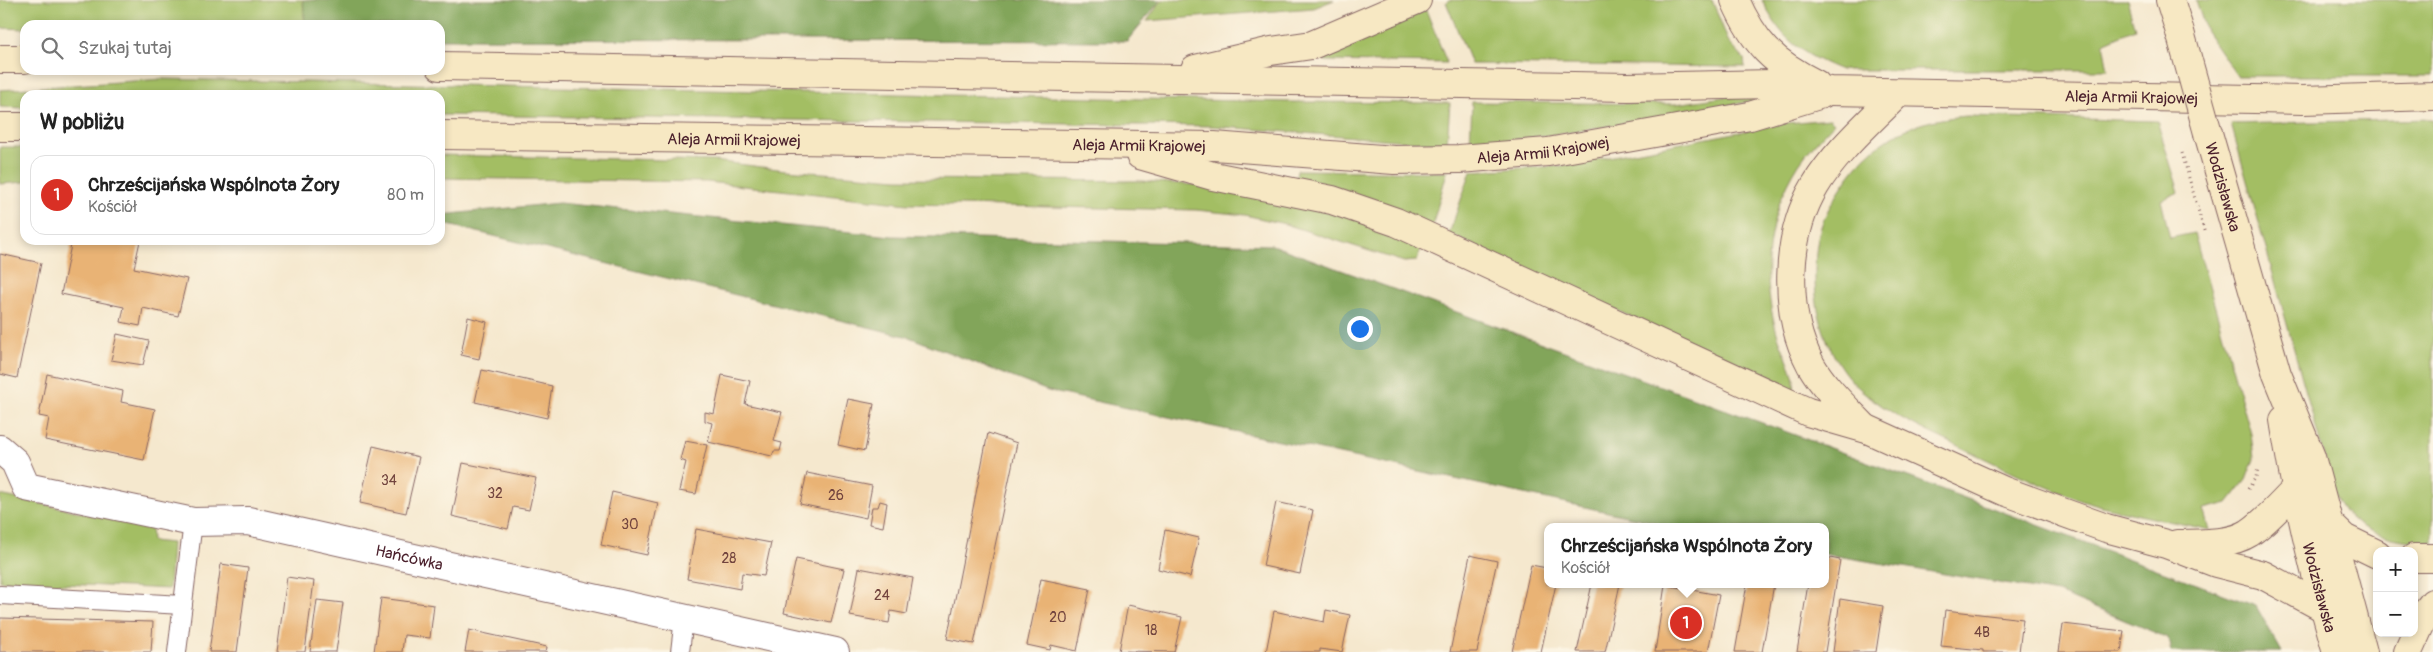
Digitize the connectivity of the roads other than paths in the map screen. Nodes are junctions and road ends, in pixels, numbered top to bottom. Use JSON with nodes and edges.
{"nodes":[{"id":1,"x":1416,"y":0,"type":"edge"},
{"id":2,"x":1735,"y":0,"type":"edge"},
{"id":3,"x":2170,"y":0,"type":"edge"},
{"id":4,"x":0,"y":58,"type":"edge"},
{"id":5,"x":20,"y":59,"type":"edge"},
{"id":6,"x":445,"y":66,"type":"edge"},
{"id":7,"x":1157,"y":78,"type":"junction"},
{"id":8,"x":1830,"y":92,"type":"junction"},
{"id":9,"x":1898,"y":93,"type":"junction"},
{"id":10,"x":2433,"y":96,"type":"edge"},
{"id":11,"x":0,"y":127,"type":"edge"},
{"id":12,"x":20,"y":127,"type":"edge"},
{"id":13,"x":445,"y":135,"type":"edge"},
{"id":14,"x":1108,"y":145,"type":"junction"},
{"id":15,"x":2277,"y":374,"type":"junction"},
{"id":16,"x":1866,"y":429,"type":"junction"},
{"id":17,"x":0,"y":449,"type":"edge"},
{"id":18,"x":13,"y":484,"type":"edge"},
{"id":19,"x":2297,"y":488,"type":"junction"},
{"id":20,"x":2326,"y":520,"type":"junction"},
{"id":21,"x":193,"y":522,"type":"junction"},
{"id":22,"x":2166,"y":544,"type":"junction"},
{"id":23,"x":2373,"y":552,"type":"edge"},
{"id":24,"x":2418,"y":558,"type":"edge"},
{"id":25,"x":2433,"y":558,"type":"edge"},
{"id":26,"x":0,"y":595,"type":"edge"},
{"id":27,"x":2433,"y":603,"type":"edge"},
{"id":28,"x":183,"y":605,"type":"junction"},
{"id":29,"x":2324,"y":608,"type":"junction"},
{"id":30,"x":684,"y":618,"type":"junction"},
{"id":31,"x":176,"y":652,"type":"edge"},
{"id":32,"x":680,"y":652,"type":"edge"},
{"id":33,"x":835,"y":652,"type":"edge"},
{"id":34,"x":2337,"y":652,"type":"edge"},
{"id":35,"x":2363,"y":652,"type":"edge"},
{"id":36,"x":2408,"y":652,"type":"edge"}],
"edges":[{"from":1,"to":7,"type":"main road"},
{"from":2,"to":8,"type":"main road"},
{"from":3,"to":15,"type":"main road","name":"Wodzisławska","bridge":true},
{"from":4,"to":5,"type":"main road"},
{"from":6,"to":7,"type":"main road","name":"Aleja Armii Krajowej"},
{"from":7,"to":8,"type":"main road","name":"Aleja Armii Krajowej"},
{"from":8,"to":9,"type":"main road","name":"Aleja Armii Krajowej"},
{"from":8,"to":14,"type":"main road","name":"Aleja Armii Krajowej"},
{"from":9,"to":10,"type":"main road","name":"Aleja Armii Krajowej"},
{"from":9,"to":16,"type":"main road"},
{"from":11,"to":12,"type":"main road"},
{"from":13,"to":14,"type":"main road","name":"Aleja Armii Krajowej"},
{"from":14,"to":16,"type":"main road"},
{"from":15,"to":19,"type":"main road","name":"Wodzisławska"},
{"from":15,"to":20,"type":"main road","name":"Wodzisławska"},
{"from":16,"to":22,"type":"main road"},
{"from":17,"to":18,"type":"street","name":"Hańcówka"},
{"from":18,"to":21,"type":"street","name":"Hańcówka"},
{"from":19,"to":22,"type":"main road"},
{"from":19,"to":29,"type":"main road","name":"Wodzisławska"},
{"from":20,"to":23,"type":"main road"},
{"from":20,"to":35,"type":"main road","name":"Wodzisławska"},
{"from":21,"to":28,"type":"lane"},
{"from":21,"to":30,"type":"street","name":"Hańcówka"},
{"from":22,"to":29,"type":"main road"},
{"from":24,"to":25,"type":"main road"},
{"from":26,"to":28,"type":"lane"},
{"from":27,"to":36,"type":"main road"},
{"from":28,"to":31,"type":"lane"},
{"from":29,"to":34,"type":"main road","name":"Wodzisławska"},
{"from":30,"to":32,"type":"lane"},
{"from":30,"to":33,"type":"street","name":"Hańcówka"}]}
